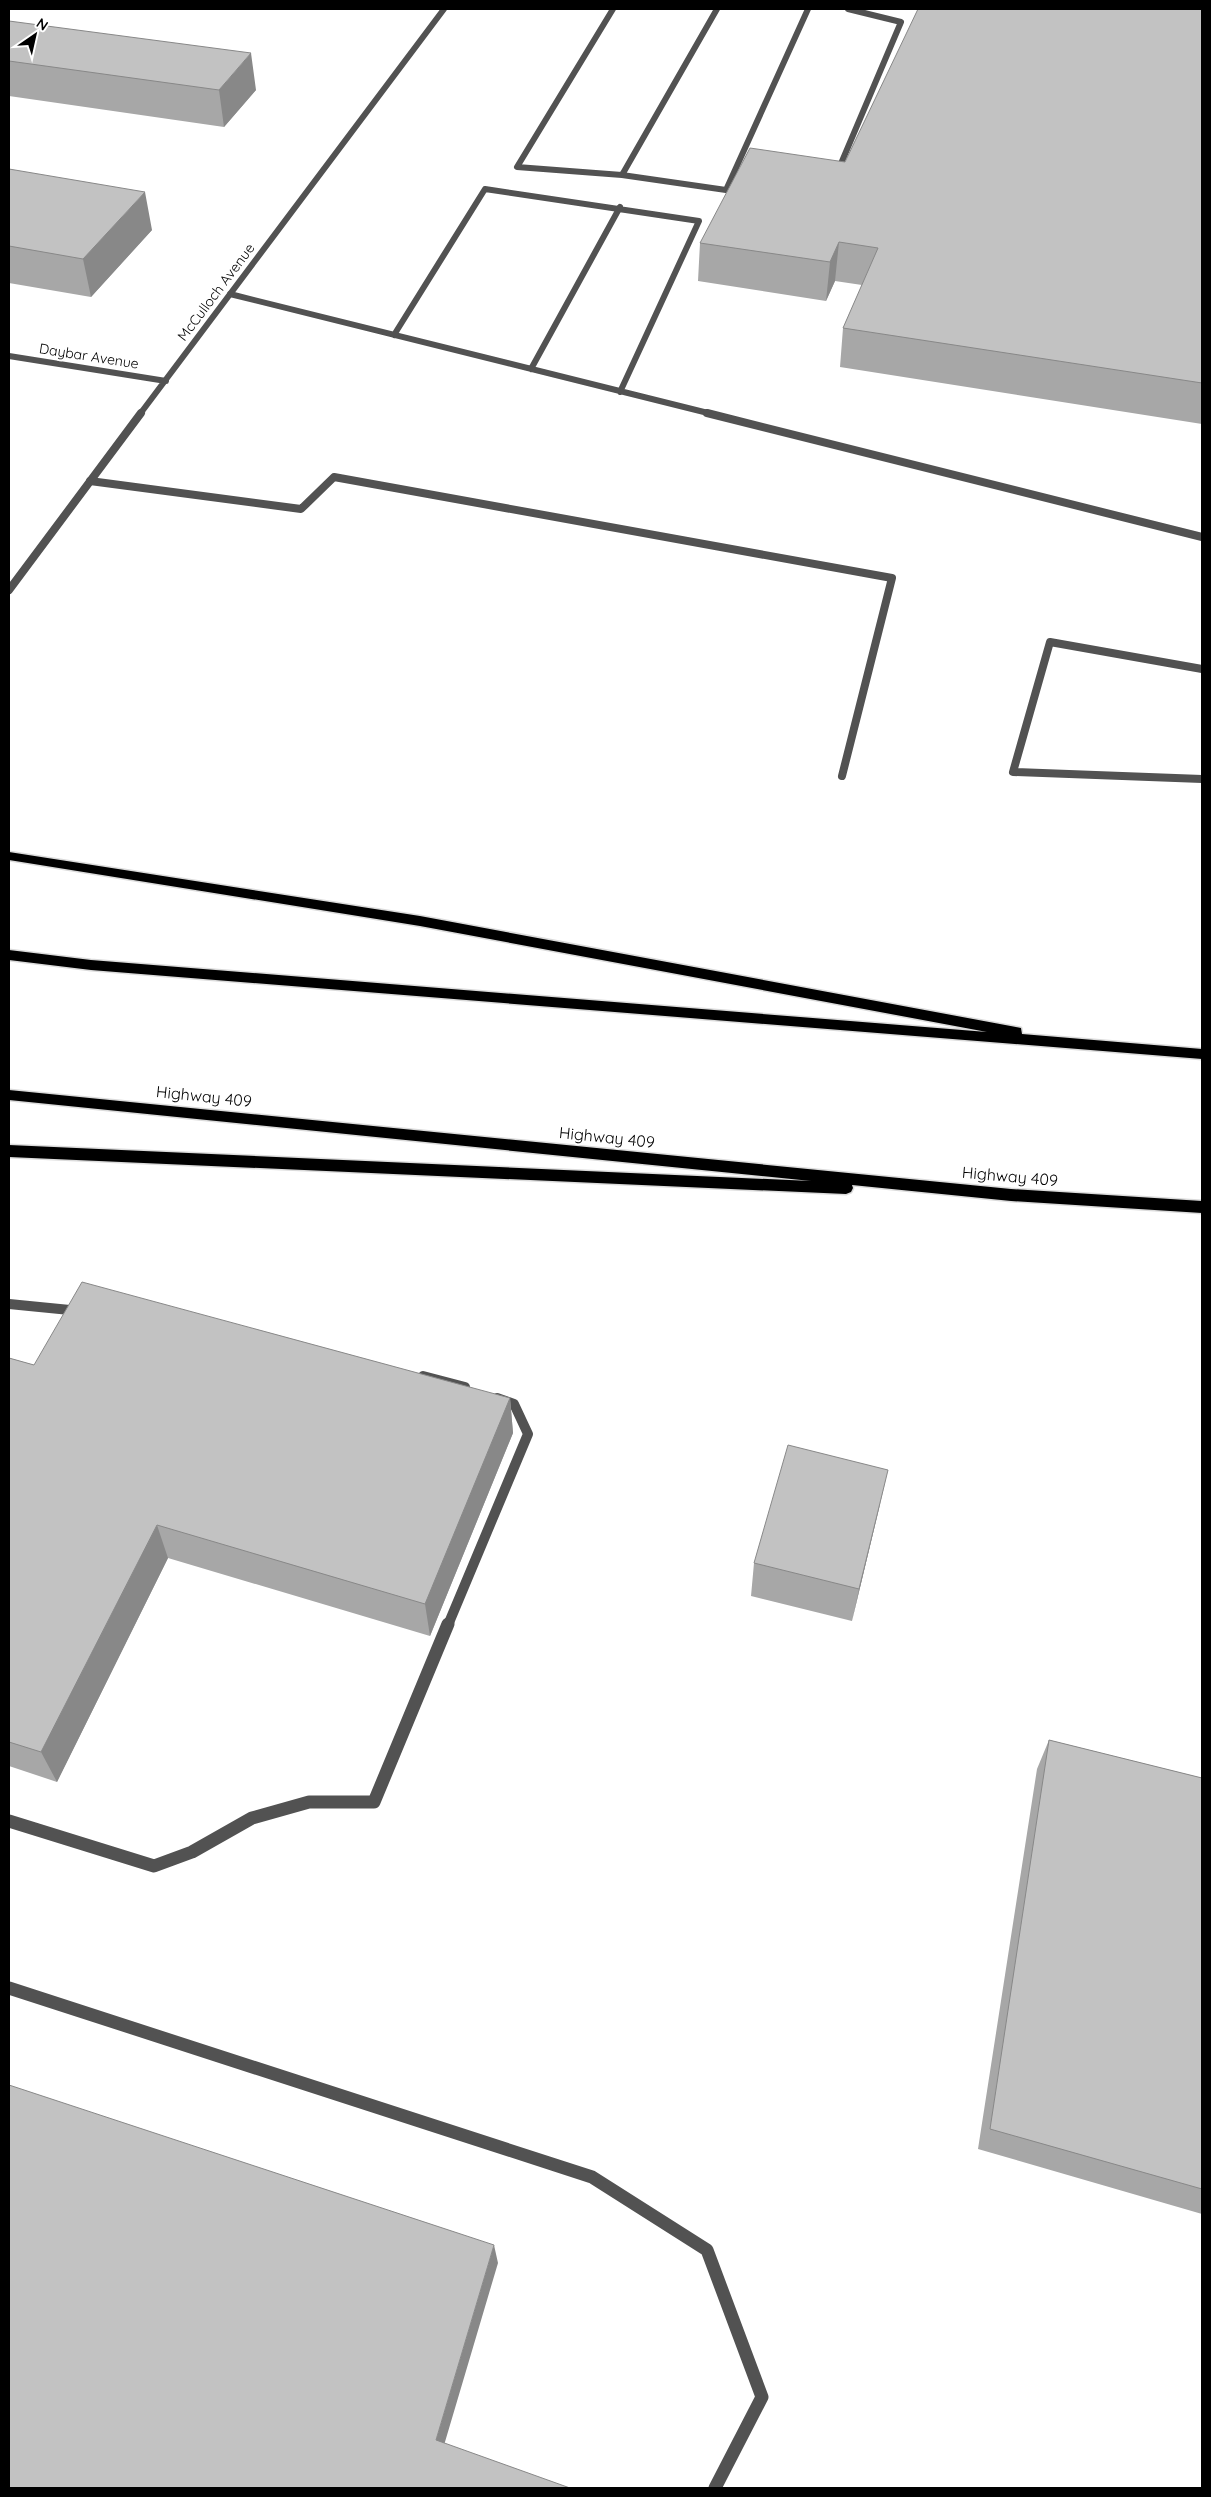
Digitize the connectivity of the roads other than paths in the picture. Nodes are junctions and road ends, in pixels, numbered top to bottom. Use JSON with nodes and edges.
{"nodes":[{"id":1,"x":444,"y":9,"type":"edge"},
{"id":2,"x":613,"y":9,"type":"edge"},
{"id":3,"x":717,"y":9,"type":"edge"},
{"id":4,"x":808,"y":9,"type":"edge"},
{"id":5,"x":848,"y":9,"type":"edge"},
{"id":6,"x":622,"y":175,"type":"junction"},
{"id":7,"x":733,"y":176,"type":"junction"},
{"id":8,"x":742,"y":177,"type":"edge"},
{"id":9,"x":834,"y":181,"type":"edge"},
{"id":10,"x":620,"y":207,"type":"junction"},
{"id":11,"x":230,"y":294,"type":"junction"},
{"id":12,"x":394,"y":335,"type":"junction"},
{"id":13,"x":9,"y":356,"type":"edge"},
{"id":14,"x":532,"y":369,"type":"junction"},
{"id":15,"x":166,"y":380,"type":"junction"},
{"id":16,"x":620,"y":392,"type":"junction"},
{"id":17,"x":90,"y":481,"type":"junction"},
{"id":18,"x":1202,"y":537,"type":"edge"},
{"id":19,"x":9,"y":590,"type":"edge"},
{"id":20,"x":1202,"y":670,"type":"edge"},
{"id":21,"x":842,"y":776,"type":"dead end"},
{"id":22,"x":1202,"y":779,"type":"edge"},
{"id":23,"x":9,"y":856,"type":"edge"},
{"id":24,"x":9,"y":955,"type":"edge"},
{"id":25,"x":1096,"y":1047,"type":"junction"},
{"id":26,"x":1202,"y":1054,"type":"edge"},
{"id":27,"x":9,"y":1094,"type":"edge"},
{"id":28,"x":9,"y":1151,"type":"edge"},
{"id":29,"x":1011,"y":1195,"type":"junction"},
{"id":30,"x":1202,"y":1207,"type":"edge"},
{"id":31,"x":9,"y":1304,"type":"edge"},
{"id":32,"x":92,"y":1313,"type":"edge"},
{"id":33,"x":414,"y":1374,"type":"edge"},
{"id":34,"x":9,"y":1821,"type":"edge"},
{"id":35,"x":9,"y":1988,"type":"edge"},
{"id":36,"x":715,"y":2488,"type":"edge"}],
"edges":[{"from":1,"to":11,"type":"street","name":"McCulloch Avenue"},
{"from":2,"to":6,"type":"street"},
{"from":3,"to":6,"type":"street"},
{"from":4,"to":7,"type":"street"},
{"from":5,"to":9,"type":"street"},
{"from":6,"to":7,"type":"street"},
{"from":7,"to":8,"type":"street"},
{"from":10,"to":12,"type":"street"},
{"from":10,"to":14,"type":"street"},
{"from":10,"to":16,"type":"street"},
{"from":11,"to":12,"type":"street"},
{"from":11,"to":15,"type":"street","name":"McCulloch Avenue"},
{"from":12,"to":14,"type":"street"},
{"from":13,"to":15,"type":"street","name":"Daybar Avenue"},
{"from":14,"to":16,"type":"street"},
{"from":15,"to":17,"type":"street","name":"McCulloch Avenue"},
{"from":16,"to":18,"type":"street"},
{"from":17,"to":19,"type":"street","name":"McCulloch Avenue"},
{"from":17,"to":21,"type":"street"},
{"from":20,"to":22,"type":"street"},
{"from":23,"to":25,"type":"highway"},
{"from":24,"to":25,"type":"highway"},
{"from":25,"to":26,"type":"highway"},
{"from":27,"to":29,"type":"highway","name":"Highway 409"},
{"from":28,"to":29,"type":"highway"},
{"from":29,"to":30,"type":"highway","name":"Highway 409"},
{"from":31,"to":32,"type":"street"},
{"from":33,"to":34,"type":"street"},
{"from":35,"to":36,"type":"street"}]}
